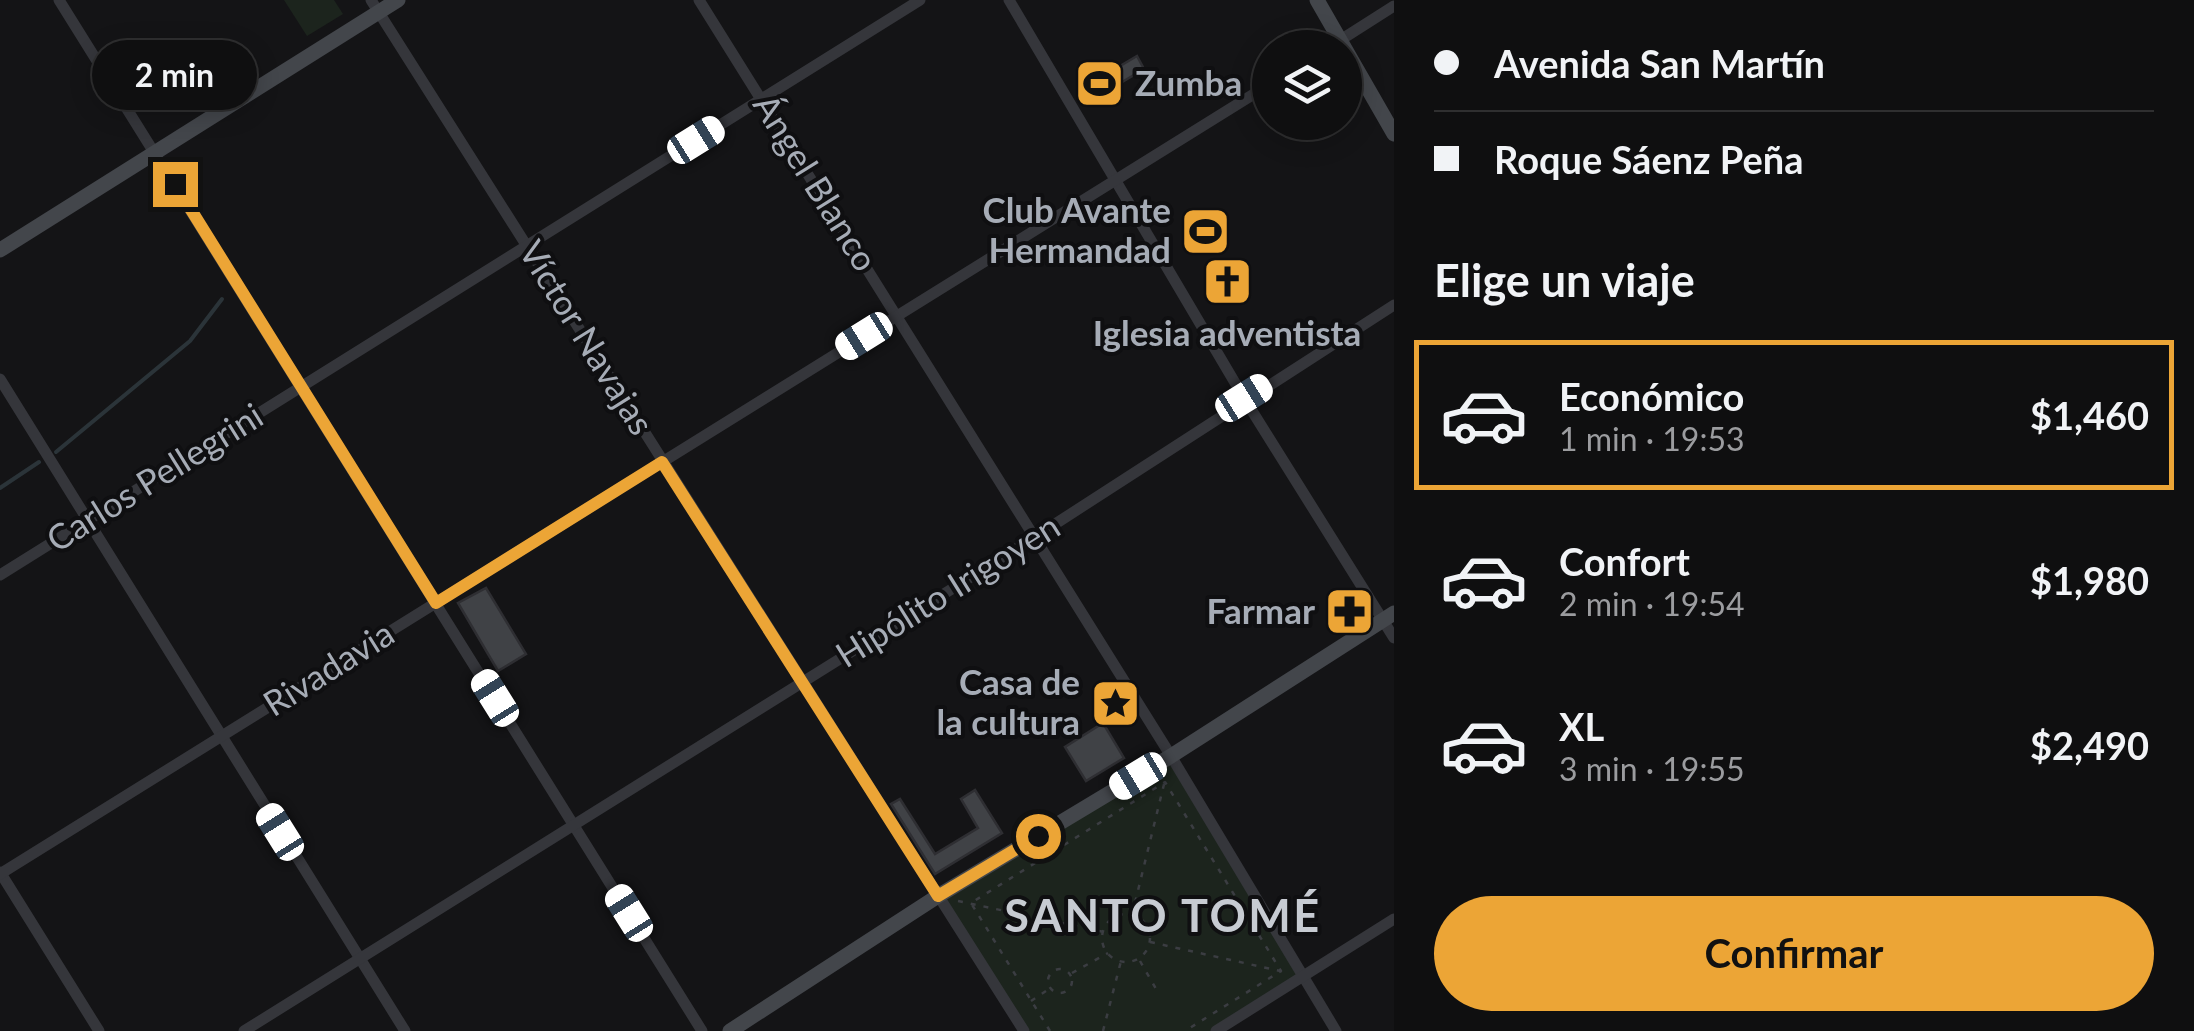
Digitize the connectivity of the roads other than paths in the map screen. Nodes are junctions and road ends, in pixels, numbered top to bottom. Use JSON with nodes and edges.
{"nodes":[{"id":1,"x":59,"y":0,"type":"edge"},
{"id":2,"x":398,"y":0,"type":"edge"},
{"id":3,"x":699,"y":0,"type":"edge"},
{"id":4,"x":920,"y":0,"type":"edge"},
{"id":5,"x":1009,"y":0,"type":"edge"},
{"id":6,"x":1317,"y":0,"type":"edge"},
{"id":7,"x":375,"y":6,"type":"edge"},
{"id":8,"x":1394,"y":6,"type":"edge"},
{"id":9,"x":1330,"y":30,"type":"edge"},
{"id":10,"x":1356,"y":30,"type":"edge"},
{"id":11,"x":1362,"y":85,"type":"edge"},
{"id":12,"x":1252,"y":95,"type":"edge"},
{"id":13,"x":762,"y":98,"type":"junction"},
{"id":14,"x":1394,"y":134,"type":"edge"},
{"id":15,"x":154,"y":150,"type":"junction"},
{"id":16,"x":1117,"y":179,"type":"junction"},
{"id":17,"x":529,"y":244,"type":"junction"},
{"id":18,"x":0,"y":250,"type":"edge"},
{"id":19,"x":1394,"y":305,"type":"edge"},
{"id":20,"x":898,"y":316,"type":"junction"},
{"id":21,"x":0,"y":379,"type":"edge"},
{"id":22,"x":302,"y":386,"type":"junction"},
{"id":23,"x":1244,"y":398,"type":"junction"},
{"id":24,"x":662,"y":462,"type":"junction"},
{"id":25,"x":86,"y":520,"type":"junction"},
{"id":26,"x":1035,"y":536,"type":"junction"},
{"id":27,"x":0,"y":574,"type":"edge"},
{"id":28,"x":436,"y":603,"type":"junction"},
{"id":29,"x":1388,"y":616,"type":"edge"},
{"id":30,"x":1394,"y":638,"type":"edge"},
{"id":31,"x":801,"y":683,"type":"junction"},
{"id":32,"x":221,"y":736,"type":"junction"},
{"id":33,"x":1171,"y":756,"type":"junction"},
{"id":34,"x":574,"y":825,"type":"junction"},
{"id":35,"x":0,"y":873,"type":"edge"},
{"id":36,"x":938,"y":896,"type":"junction"},
{"id":37,"x":1394,"y":919,"type":"edge"},
{"id":38,"x":360,"y":959,"type":"junction"},
{"id":39,"x":1300,"y":975,"type":"junction"},
{"id":40,"x":99,"y":1031,"type":"edge"},
{"id":41,"x":244,"y":1031,"type":"edge"},
{"id":42,"x":405,"y":1031,"type":"edge"},
{"id":43,"x":702,"y":1031,"type":"edge"},
{"id":44,"x":730,"y":1031,"type":"edge"},
{"id":45,"x":1024,"y":1031,"type":"edge"},
{"id":46,"x":1216,"y":1031,"type":"edge"},
{"id":47,"x":1336,"y":1031,"type":"edge"}],
"edges":[{"from":1,"to":15,"type":"street"},
{"from":2,"to":7,"type":"main road"},
{"from":3,"to":13,"type":"street","name":"Ángel Blanco"},
{"from":4,"to":13,"type":"street","name":"Carlos Pellegrini"},
{"from":5,"to":16,"type":"street"},
{"from":6,"to":9,"type":"main road"},
{"from":7,"to":15,"type":"main road"},
{"from":7,"to":17,"type":"street","name":"Víctor Navajas"},
{"from":8,"to":10,"type":"street"},
{"from":11,"to":14,"type":"main road"},
{"from":12,"to":16,"type":"street","name":"Rivadavia"},
{"from":13,"to":17,"type":"street","name":"Carlos Pellegrini"},
{"from":13,"to":20,"type":"street","name":"Ángel Blanco"},
{"from":15,"to":18,"type":"main road"},
{"from":15,"to":22,"type":"street"},
{"from":16,"to":20,"type":"street","name":"Rivadavia"},
{"from":16,"to":23,"type":"street"},
{"from":17,"to":22,"type":"street","name":"Carlos Pellegrini"},
{"from":17,"to":24,"type":"street","name":"Víctor Navajas"},
{"from":19,"to":23,"type":"street","name":"Hipólito Irigoyen"},
{"from":20,"to":24,"type":"street","name":"Rivadavia"},
{"from":20,"to":26,"type":"street","name":"Ángel Blanco"},
{"from":21,"to":25,"type":"street"},
{"from":22,"to":25,"type":"street","name":"Carlos Pellegrini"},
{"from":22,"to":28,"type":"street"},
{"from":23,"to":26,"type":"street","name":"Hipólito Irigoyen"},
{"from":23,"to":29,"type":"street"},
{"from":24,"to":28,"type":"street","name":"Rivadavia"},
{"from":24,"to":31,"type":"street","name":"Víctor Navajas"},
{"from":25,"to":27,"type":"street","name":"Carlos Pellegrini"},
{"from":25,"to":32,"type":"street"},
{"from":26,"to":31,"type":"street","name":"Hipólito Irigoyen"},
{"from":26,"to":33,"type":"street","name":"Ángel Blanco"},
{"from":28,"to":32,"type":"street","name":"Rivadavia"},
{"from":28,"to":34,"type":"street"},
{"from":29,"to":30,"type":"street"},
{"from":29,"to":33,"type":"main road"},
{"from":31,"to":34,"type":"street","name":"Hipólito Irigoyen"},
{"from":31,"to":36,"type":"street","name":"Víctor Navajas"},
{"from":32,"to":35,"type":"street","name":"Rivadavia"},
{"from":32,"to":38,"type":"street"},
{"from":33,"to":36,"type":"main road"},
{"from":33,"to":39,"type":"street","name":"Ángel Blanco"},
{"from":34,"to":38,"type":"street","name":"Hipólito Irigoyen"},
{"from":34,"to":43,"type":"street"},
{"from":35,"to":40,"type":"street"},
{"from":36,"to":44,"type":"main road"},
{"from":36,"to":45,"type":"street","name":"Víctor Navajas"},
{"from":37,"to":39,"type":"street"},
{"from":38,"to":41,"type":"street","name":"Hipólito Irigoyen"},
{"from":38,"to":42,"type":"street"},
{"from":39,"to":46,"type":"street"},
{"from":39,"to":47,"type":"street","name":"Ángel Blanco"}]}
